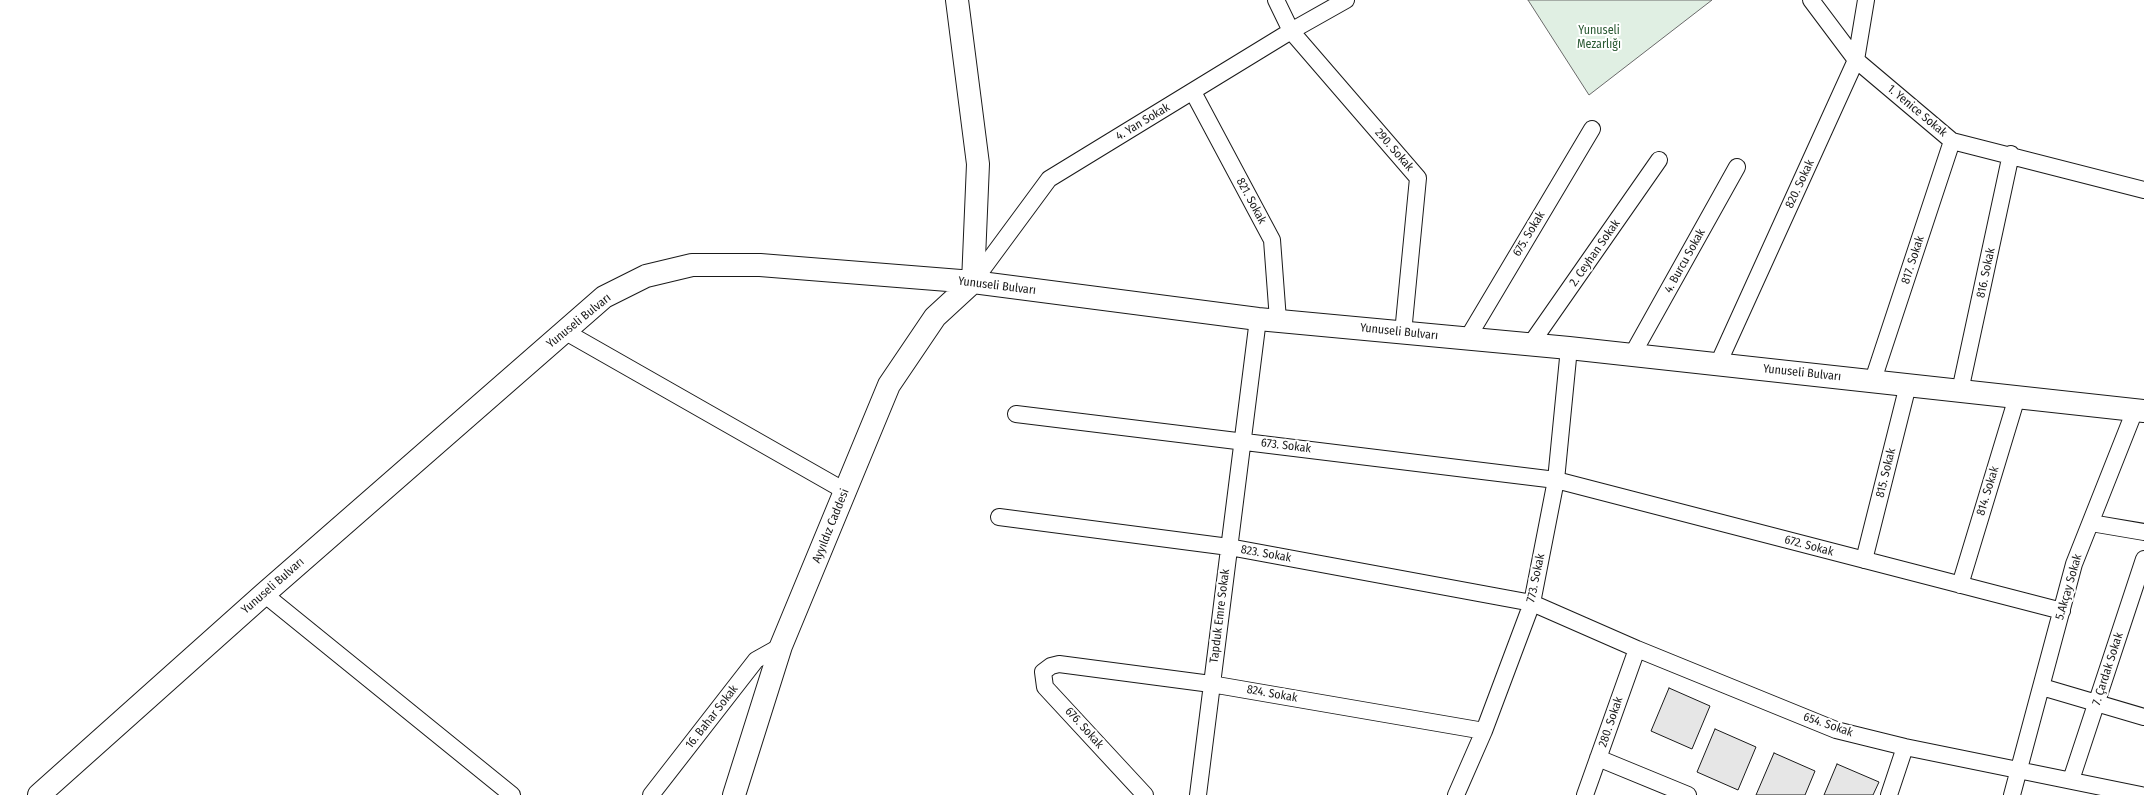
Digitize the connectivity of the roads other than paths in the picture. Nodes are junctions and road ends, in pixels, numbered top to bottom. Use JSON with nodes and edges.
{"nodes":[{"id":1,"x":957,"y":0,"type":"edge"},
{"id":2,"x":1276,"y":0,"type":"edge"},
{"id":3,"x":1346,"y":0,"type":"edge"},
{"id":4,"x":1811,"y":0,"type":"edge"},
{"id":5,"x":1866,"y":0,"type":"edge"},
{"id":6,"x":1325,"y":5,"type":"edge"},
{"id":7,"x":1291,"y":32,"type":"junction"},
{"id":8,"x":1856,"y":60,"type":"junction"},
{"id":9,"x":1193,"y":92,"type":"junction"},
{"id":10,"x":1592,"y":129,"type":"dead end"},
{"id":11,"x":1952,"y":141,"type":"junction"},
{"id":12,"x":2011,"y":154,"type":"junction"},
{"id":13,"x":1659,"y":160,"type":"dead end"},
{"id":14,"x":1737,"y":167,"type":"dead end"},
{"id":15,"x":2144,"y":190,"type":"edge"},
{"id":16,"x":974,"y":282,"type":"junction"},
{"id":17,"x":1268,"y":320,"type":"junction"},
{"id":18,"x":564,"y":331,"type":"junction"},
{"id":19,"x":1403,"y":333,"type":"junction"},
{"id":20,"x":1466,"y":339,"type":"junction"},
{"id":21,"x":1530,"y":345,"type":"junction"},
{"id":22,"x":1569,"y":348,"type":"junction"},
{"id":23,"x":1632,"y":355,"type":"junction"},
{"id":24,"x":1718,"y":364,"type":"junction"},
{"id":25,"x":1873,"y":380,"type":"junction"},
{"id":26,"x":1908,"y":385,"type":"junction"},
{"id":27,"x":1960,"y":391,"type":"junction"},
{"id":28,"x":2017,"y":397,"type":"junction"},
{"id":29,"x":2140,"y":411,"type":"edge"},
{"id":30,"x":1016,"y":414,"type":"dead end"},
{"id":31,"x":1242,"y":440,"type":"junction"},
{"id":32,"x":1556,"y":480,"type":"junction"},
{"id":33,"x":845,"y":491,"type":"junction"},
{"id":34,"x":999,"y":517,"type":"dead end"},
{"id":35,"x":2091,"y":523,"type":"junction"},
{"id":36,"x":2144,"y":532,"type":"edge"},
{"id":37,"x":1229,"y":547,"type":"junction"},
{"id":38,"x":2144,"y":558,"type":"edge"},
{"id":39,"x":1864,"y":560,"type":"junction"},
{"id":40,"x":1960,"y":585,"type":"junction"},
{"id":41,"x":264,"y":594,"type":"junction"},
{"id":42,"x":1532,"y":603,"type":"junction"},
{"id":43,"x":2062,"y":611,"type":"junction"},
{"id":44,"x":781,"y":646,"type":"junction"},
{"id":45,"x":1637,"y":649,"type":"junction"},
{"id":46,"x":1059,"y":664,"type":"joint"},
{"id":47,"x":1211,"y":684,"type":"junction"},
{"id":48,"x":2042,"y":687,"type":"junction"},
{"id":49,"x":2096,"y":703,"type":"junction"},
{"id":50,"x":2144,"y":717,"type":"edge"},
{"id":51,"x":1484,"y":731,"type":"junction"},
{"id":52,"x":1905,"y":747,"type":"junction"},
{"id":53,"x":1598,"y":758,"type":"junction"},
{"id":54,"x":2020,"y":769,"type":"junction"},
{"id":55,"x":2071,"y":780,"type":"junction"},
{"id":56,"x":39,"y":795,"type":"edge"},
{"id":57,"x":512,"y":795,"type":"edge"},
{"id":58,"x":651,"y":795,"type":"edge"},
{"id":59,"x":734,"y":795,"type":"edge"},
{"id":60,"x":1146,"y":795,"type":"edge"},
{"id":61,"x":1198,"y":795,"type":"edge"},
{"id":62,"x":1456,"y":795,"type":"edge"},
{"id":63,"x":1585,"y":795,"type":"edge"},
{"id":64,"x":1687,"y":795,"type":"edge"},
{"id":65,"x":1889,"y":795,"type":"edge"},
{"id":66,"x":2012,"y":795,"type":"edge"},
{"id":67,"x":2138,"y":795,"type":"edge"}],
"edges":[{"from":1,"to":16,"type":"main road"},
{"from":2,"to":7,"type":"street","name":"290. Sokak"},
{"from":3,"to":6,"type":"street","name":"4. Yan Sokak"},
{"from":4,"to":8,"type":"street","name":"1. Yenice Sokak"},
{"from":5,"to":8,"type":"street","name":"820. Sokak"},
{"from":6,"to":7,"type":"street","name":"4. Yan Sokak"},
{"from":7,"to":9,"type":"street","name":"4. Yan Sokak"},
{"from":7,"to":19,"type":"street","name":"290. Sokak"},
{"from":8,"to":11,"type":"street","name":"1. Yenice Sokak"},
{"from":8,"to":24,"type":"street","name":"820. Sokak"},
{"from":9,"to":16,"type":"street","name":"4. Yan Sokak"},
{"from":9,"to":17,"type":"street","name":"821. Sokak"},
{"from":10,"to":20,"type":"street","name":"675. Sokak"},
{"from":11,"to":12,"type":"street","name":"1. Yenice Sokak"},
{"from":11,"to":25,"type":"street","name":"817. Sokak"},
{"from":12,"to":15,"type":"street","name":"1. Yenice Sokak"},
{"from":12,"to":27,"type":"street","name":"816. Sokak"},
{"from":13,"to":21,"type":"street","name":"2. Ceyhan Sokak"},
{"from":14,"to":23,"type":"street","name":"4. Burcu Sokak"},
{"from":16,"to":17,"type":"main road","name":"Yunuseli Bulvarı"},
{"from":16,"to":18,"type":"main road","name":"Yunuseli Bulvarı"},
{"from":16,"to":33,"type":"main road","name":"Ayyıldız Caddesi"},
{"from":17,"to":19,"type":"main road","name":"Yunuseli Bulvarı"},
{"from":17,"to":31,"type":"street","name":"Tapduk Emre Sokak"},
{"from":18,"to":33,"type":"street"},
{"from":18,"to":41,"type":"main road","name":"Yunuseli Bulvarı"},
{"from":19,"to":20,"type":"main road","name":"Yunuseli Bulvarı"},
{"from":20,"to":21,"type":"main road","name":"Yunuseli Bulvarı"},
{"from":21,"to":22,"type":"main road","name":"Yunuseli Bulvarı"},
{"from":22,"to":23,"type":"main road","name":"Yunuseli Bulvarı"},
{"from":22,"to":32,"type":"street","name":"773. Sokak"},
{"from":23,"to":24,"type":"main road","name":"Yunuseli Bulvarı"},
{"from":24,"to":25,"type":"main road","name":"Yunuseli Bulvarı"},
{"from":25,"to":26,"type":"main road","name":"Yunuseli Bulvarı"},
{"from":26,"to":27,"type":"main road","name":"Yunuseli Bulvarı"},
{"from":26,"to":39,"type":"street","name":"815. Sokak"},
{"from":27,"to":28,"type":"main road","name":"Yunuseli Bulvarı"},
{"from":28,"to":29,"type":"main road","name":"Yunuseli Bulvarı"},
{"from":28,"to":40,"type":"street","name":"814. Sokak"},
{"from":29,"to":35,"type":"street","name":"5.Akçay Sokak"},
{"from":30,"to":31,"type":"street","name":"673. Sokak"},
{"from":31,"to":32,"type":"street","name":"673. Sokak"},
{"from":31,"to":37,"type":"street","name":"Tapduk Emre Sokak"},
{"from":32,"to":39,"type":"street","name":"672. Sokak"},
{"from":32,"to":42,"type":"street","name":"773. Sokak"},
{"from":33,"to":44,"type":"main road","name":"Ayyıldız Caddesi"},
{"from":34,"to":37,"type":"street","name":"823. Sokak"},
{"from":35,"to":36,"type":"street"},
{"from":35,"to":43,"type":"street","name":"5.Akçay Sokak"},
{"from":37,"to":42,"type":"street","name":"823. Sokak"},
{"from":37,"to":47,"type":"street","name":"Tapduk Emre Sokak"},
{"from":38,"to":49,"type":"street","name":"7. Çardak Sokak"},
{"from":39,"to":40,"type":"street","name":"672. Sokak"},
{"from":40,"to":43,"type":"street","name":"672. Sokak"},
{"from":41,"to":56,"type":"main road","name":"Yunuseli Bulvarı"},
{"from":41,"to":57,"type":"street"},
{"from":42,"to":45,"type":"street","name":"654. Sokak"},
{"from":42,"to":51,"type":"street","name":"773. Sokak"},
{"from":43,"to":48,"type":"street","name":"5.Akçay Sokak"},
{"from":44,"to":58,"type":"street","name":"16. Bahar Sokak"},
{"from":44,"to":59,"type":"main road","name":"Ayyıldız Caddesi"},
{"from":45,"to":52,"type":"street","name":"654. Sokak"},
{"from":45,"to":53,"type":"street","name":"280. Sokak"},
{"from":46,"to":47,"type":"street","name":"824. Sokak"},
{"from":46,"to":60,"type":"street","name":"676. Sokak"},
{"from":47,"to":51,"type":"street","name":"824. Sokak"},
{"from":47,"to":61,"type":"street","name":"Tapduk Emre Sokak"},
{"from":48,"to":49,"type":"street"},
{"from":48,"to":54,"type":"street","name":"5.Akçay Sokak"},
{"from":49,"to":50,"type":"street"},
{"from":49,"to":55,"type":"street","name":"7. Çardak Sokak"},
{"from":51,"to":62,"type":"street","name":"773. Sokak"},
{"from":52,"to":54,"type":"street","name":"654. Sokak"},
{"from":52,"to":65,"type":"street"},
{"from":53,"to":63,"type":"street","name":"280. Sokak"},
{"from":53,"to":64,"type":"street"},
{"from":54,"to":55,"type":"street","name":"654. Sokak"},
{"from":54,"to":66,"type":"street","name":"5.Akçay Sokak"},
{"from":55,"to":67,"type":"street","name":"654. Sokak"}]}
